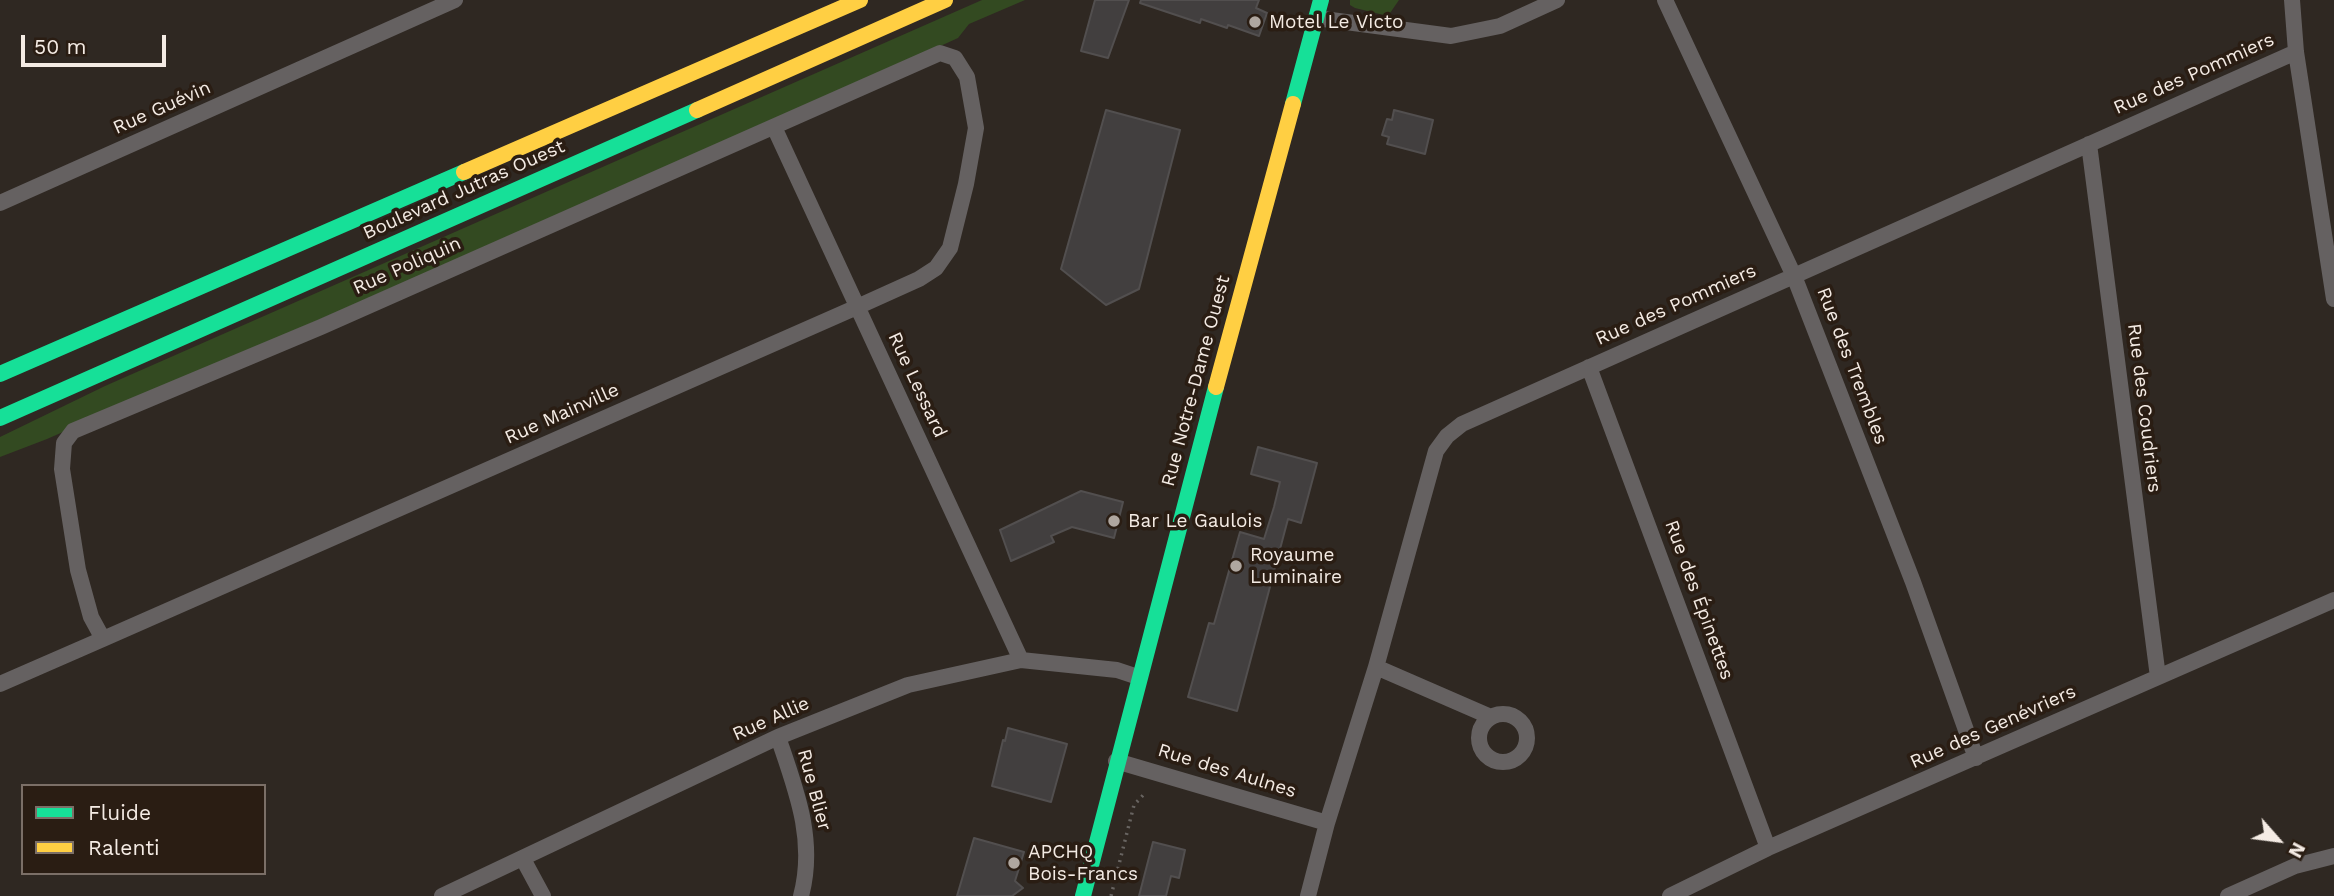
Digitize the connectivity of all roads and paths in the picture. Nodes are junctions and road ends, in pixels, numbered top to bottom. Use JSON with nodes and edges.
{"nodes":[{"id":1,"x":455,"y":0,"type":"edge"},
{"id":2,"x":860,"y":0,"type":"edge"},
{"id":3,"x":945,"y":0,"type":"edge"},
{"id":4,"x":1321,"y":0,"type":"edge"},
{"id":5,"x":1558,"y":0,"type":"edge"},
{"id":6,"x":1665,"y":0,"type":"edge"},
{"id":7,"x":2292,"y":0,"type":"edge"},
{"id":8,"x":1316,"y":18,"type":"junction"},
{"id":9,"x":2296,"y":52,"type":"junction"},
{"id":10,"x":955,"y":58,"type":"joint"},
{"id":11,"x":774,"y":127,"type":"junction"},
{"id":12,"x":2089,"y":144,"type":"junction"},
{"id":13,"x":0,"y":203,"type":"edge"},
{"id":14,"x":1794,"y":276,"type":"junction"},
{"id":15,"x":2334,"y":299,"type":"edge"},
{"id":16,"x":857,"y":307,"type":"junction"},
{"id":17,"x":1589,"y":367,"type":"junction"},
{"id":18,"x":0,"y":374,"type":"edge"},
{"id":19,"x":0,"y":418,"type":"edge"},
{"id":20,"x":2334,"y":600,"type":"edge"},
{"id":21,"x":103,"y":639,"type":"junction"},
{"id":22,"x":1021,"y":660,"type":"junction"},
{"id":23,"x":1376,"y":667,"type":"junction"},
{"id":24,"x":1138,"y":677,"type":"junction"},
{"id":25,"x":2158,"y":677,"type":"junction"},
{"id":26,"x":0,"y":684,"type":"edge"},
{"id":27,"x":1491,"y":717,"type":"dead end"},
{"id":28,"x":778,"y":737,"type":"junction"},
{"id":29,"x":1976,"y":758,"type":"junction"},
{"id":30,"x":1116,"y":761,"type":"junction"},
{"id":31,"x":1146,"y":792,"type":"dead end"},
{"id":32,"x":1327,"y":823,"type":"junction"},
{"id":33,"x":1768,"y":848,"type":"junction"},
{"id":34,"x":2334,"y":856,"type":"edge"},
{"id":35,"x":523,"y":859,"type":"junction"},
{"id":36,"x":442,"y":896,"type":"edge"},
{"id":37,"x":543,"y":896,"type":"edge"},
{"id":38,"x":801,"y":896,"type":"edge"},
{"id":39,"x":1083,"y":896,"type":"edge"},
{"id":40,"x":1111,"y":896,"type":"edge"},
{"id":41,"x":1308,"y":896,"type":"edge"},
{"id":42,"x":1670,"y":896,"type":"edge"},
{"id":43,"x":2228,"y":896,"type":"edge"}],
"edges":[{"from":1,"to":13,"type":"street","name":"Rue Guévin"},
{"from":2,"to":18,"type":"main road","name":"Boulevard Jutras Ouest"},
{"from":3,"to":19,"type":"main road","name":"Boulevard Jutras Ouest"},
{"from":4,"to":8,"type":"main road","name":"Rue Notre-Dame Ouest"},
{"from":5,"to":8,"type":"street"},
{"from":6,"to":14,"type":"street","name":"Rue des Trembles"},
{"from":7,"to":9,"type":"street"},
{"from":8,"to":24,"type":"main road","name":"Rue Notre-Dame Ouest"},
{"from":9,"to":12,"type":"street","name":"Rue des Pommiers"},
{"from":9,"to":15,"type":"street"},
{"from":10,"to":11,"type":"street","name":"Rue Poliquin"},
{"from":10,"to":16,"type":"street","name":"Rue Mainville"},
{"from":11,"to":16,"type":"street","name":"Rue Lessard"},
{"from":11,"to":21,"type":"street","name":"Rue Poliquin"},
{"from":12,"to":14,"type":"street","name":"Rue des Pommiers"},
{"from":12,"to":25,"type":"street","name":"Rue des Coudriers"},
{"from":14,"to":17,"type":"street","name":"Rue des Pommiers"},
{"from":14,"to":29,"type":"street","name":"Rue des Trembles"},
{"from":16,"to":21,"type":"street","name":"Rue Mainville"},
{"from":16,"to":22,"type":"street","name":"Rue Lessard"},
{"from":17,"to":23,"type":"street","name":"Rue des Pommiers"},
{"from":17,"to":33,"type":"street","name":"Rue des Épinettes"},
{"from":20,"to":25,"type":"street","name":"Rue des Genévriers"},
{"from":21,"to":26,"type":"street","name":"Rue Mainville"},
{"from":22,"to":24,"type":"street","name":"Rue Allie"},
{"from":22,"to":28,"type":"street","name":"Rue Allie"},
{"from":23,"to":27,"type":"street"},
{"from":23,"to":32,"type":"street","name":"Rue des Pommiers"},
{"from":24,"to":30,"type":"main road","name":"Rue Notre-Dame Ouest"},
{"from":25,"to":29,"type":"street","name":"Rue des Genévriers"},
{"from":28,"to":35,"type":"street","name":"Rue Allie"},
{"from":28,"to":38,"type":"street","name":"Rue Blier"},
{"from":29,"to":33,"type":"street","name":"Rue des Genévriers"},
{"from":30,"to":32,"type":"street","name":"Rue des Aulnes"},
{"from":30,"to":39,"type":"main road","name":"Rue Notre-Dame Ouest"},
{"from":31,"to":40,"type":"path"},
{"from":32,"to":41,"type":"street","name":"Rue des Pommiers"},
{"from":33,"to":42,"type":"street","name":"Rue des Genévriers"},
{"from":34,"to":43,"type":"street"},
{"from":35,"to":36,"type":"street","name":"Rue Allie"},
{"from":35,"to":37,"type":"street"}]}
